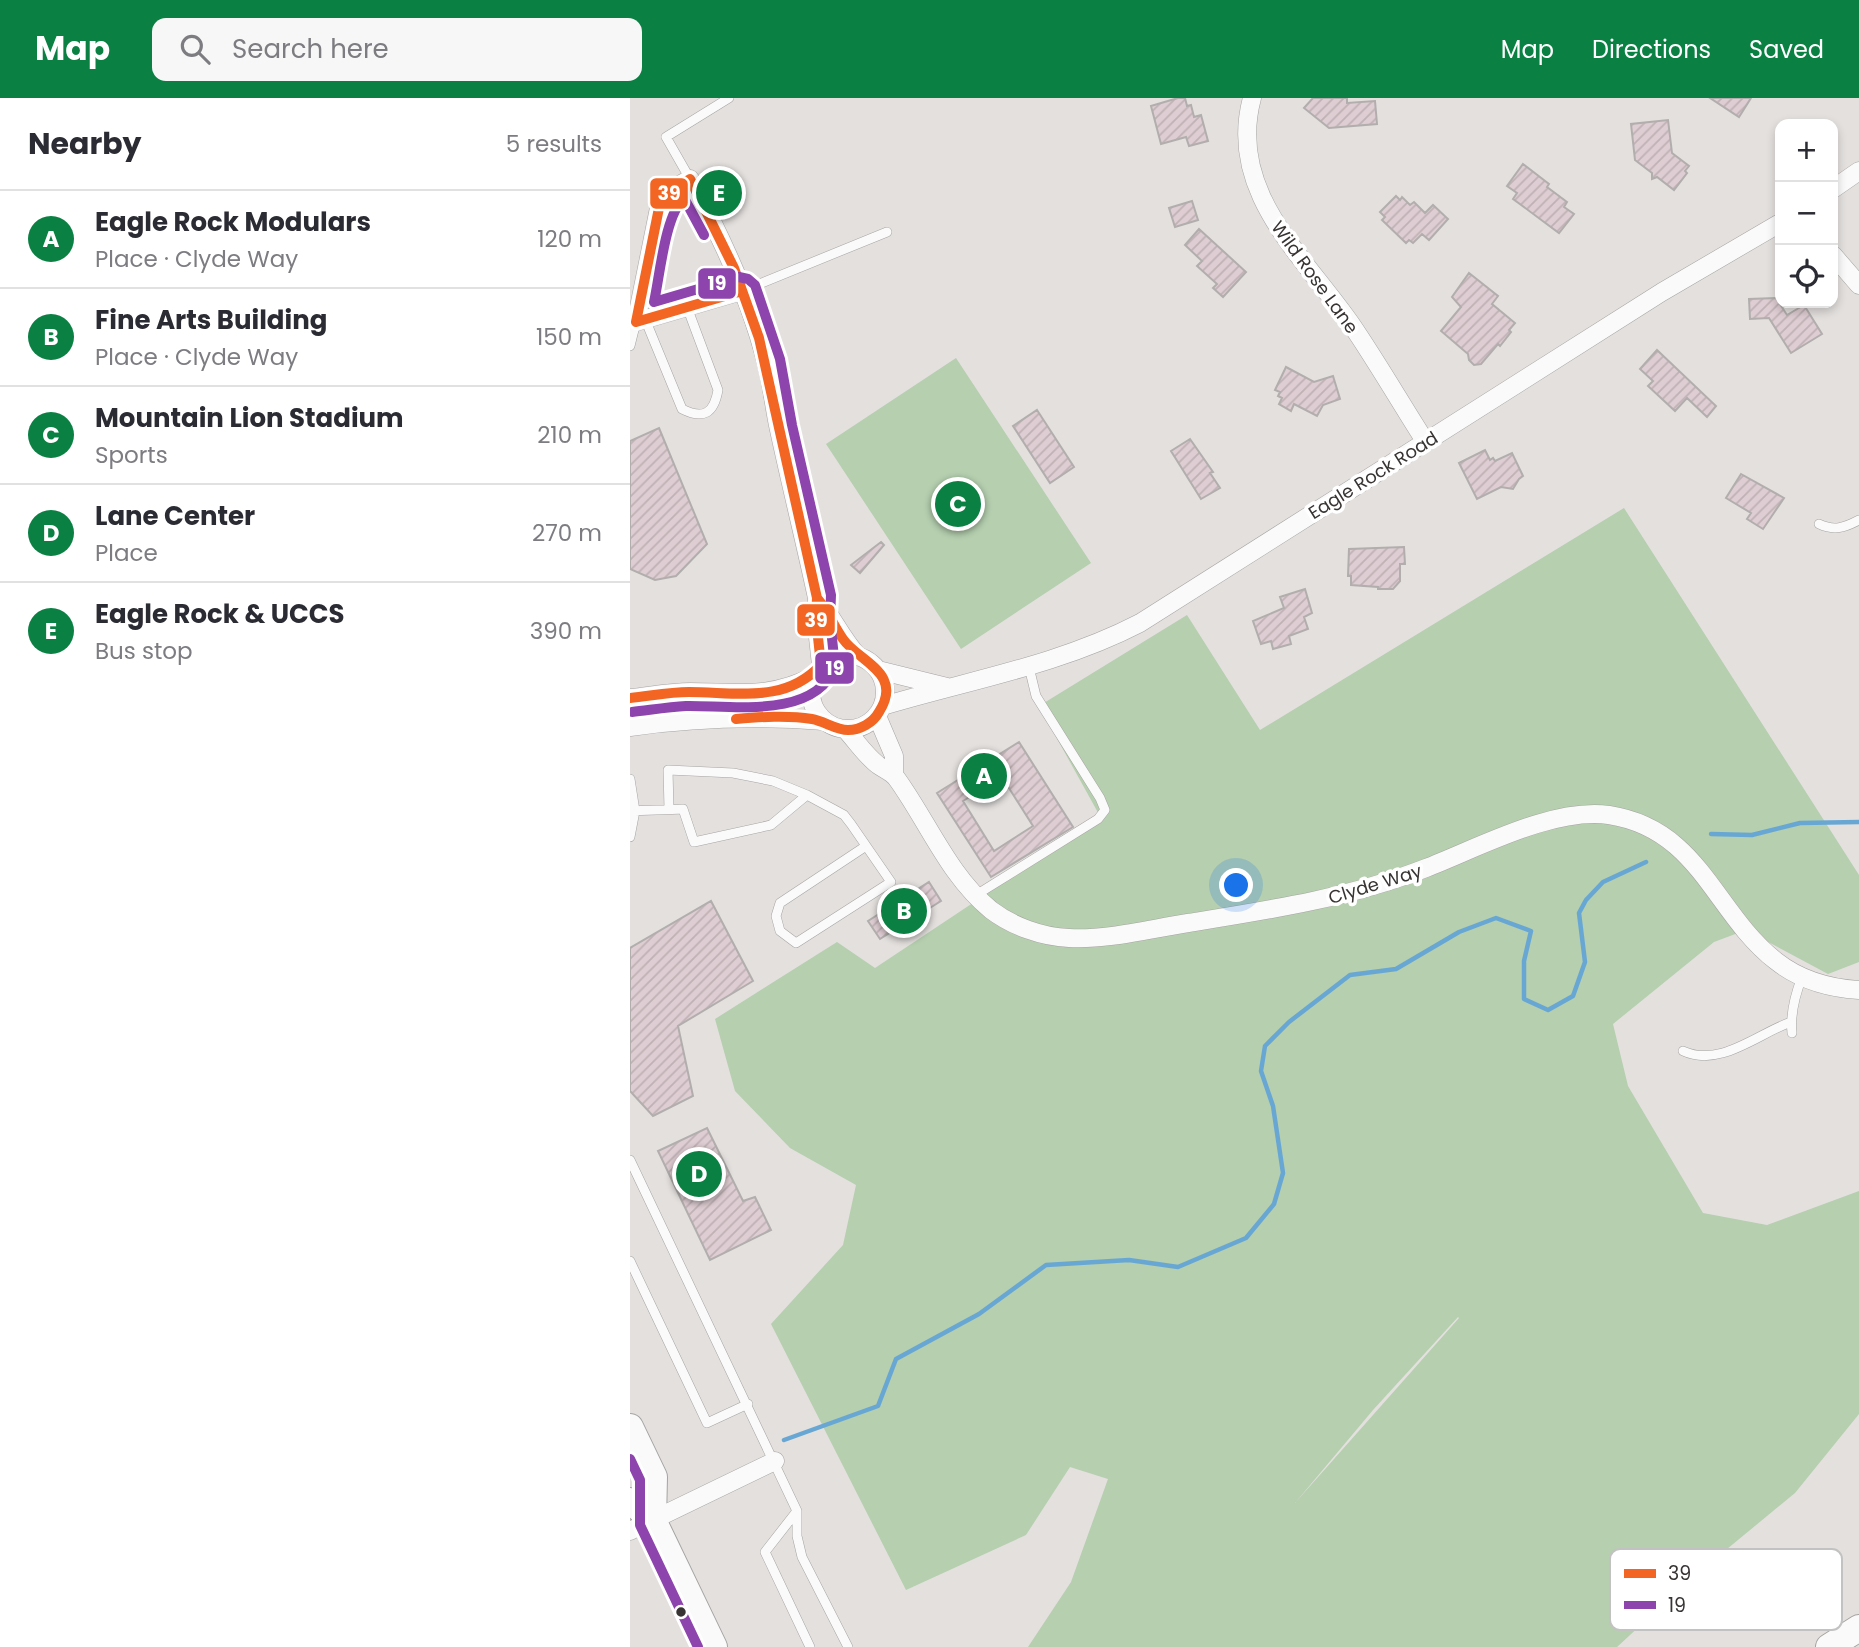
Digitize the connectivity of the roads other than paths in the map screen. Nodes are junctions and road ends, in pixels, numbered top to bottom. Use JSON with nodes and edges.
{"nodes":[{"id":1,"x":729,"y":98,"type":"edge"},
{"id":2,"x":1252,"y":98,"type":"edge"},
{"id":3,"x":1859,"y":172,"type":"edge"},
{"id":4,"x":690,"y":179,"type":"junction"},
{"id":5,"x":1838,"y":186,"type":"edge"},
{"id":6,"x":1775,"y":226,"type":"edge"},
{"id":7,"x":887,"y":232,"type":"dead end"},
{"id":8,"x":1838,"y":261,"type":"edge"},
{"id":9,"x":1859,"y":285,"type":"edge"},
{"id":10,"x":742,"y":291,"type":"junction"},
{"id":11,"x":687,"y":307,"type":"junction"},
{"id":12,"x":640,"y":320,"type":"junction"},
{"id":13,"x":630,"y":346,"type":"edge"},
{"id":14,"x":1425,"y":441,"type":"junction"},
{"id":15,"x":1859,"y":520,"type":"edge"},
{"id":16,"x":1819,"y":524,"type":"dead end"},
{"id":17,"x":817,"y":598,"type":"junction"},
{"id":18,"x":857,"y":656,"type":"junction"},
{"id":19,"x":1029,"y":667,"type":"junction"},
{"id":20,"x":878,"y":670,"type":"junction"},
{"id":21,"x":818,"y":671,"type":"junction"},
{"id":22,"x":947,"y":687,"type":"junction"},
{"id":23,"x":630,"y":698,"type":"edge"},
{"id":24,"x":880,"y":711,"type":"junction"},
{"id":25,"x":824,"y":721,"type":"junction"},
{"id":26,"x":630,"y":727,"type":"edge"},
{"id":27,"x":846,"y":730,"type":"junction"},
{"id":28,"x":894,"y":774,"type":"junction"},
{"id":29,"x":630,"y":779,"type":"edge"},
{"id":30,"x":807,"y":795,"type":"junction"},
{"id":31,"x":669,"y":809,"type":"junction"},
{"id":32,"x":632,"y":811,"type":"edge"},
{"id":33,"x":630,"y":837,"type":"edge"},
{"id":34,"x":866,"y":846,"type":"junction"},
{"id":35,"x":976,"y":895,"type":"junction"},
{"id":36,"x":1802,"y":977,"type":"junction"},
{"id":37,"x":1859,"y":990,"type":"edge"},
{"id":38,"x":1683,"y":1051,"type":"dead end"},
{"id":39,"x":630,"y":1160,"type":"edge"},
{"id":40,"x":630,"y":1261,"type":"edge"},
{"id":41,"x":748,"y":1404,"type":"junction"},
{"id":42,"x":630,"y":1427,"type":"edge"},
{"id":43,"x":775,"y":1461,"type":"junction"},
{"id":44,"x":630,"y":1501,"type":"edge"},
{"id":45,"x":797,"y":1511,"type":"junction"},
{"id":46,"x":642,"y":1525,"type":"edge"},
{"id":47,"x":1859,"y":1628,"type":"edge"},
{"id":48,"x":714,"y":1647,"type":"edge"},
{"id":49,"x":810,"y":1647,"type":"edge"},
{"id":50,"x":848,"y":1647,"type":"edge"},
{"id":51,"x":1829,"y":1647,"type":"edge"}],
"edges":[{"from":1,"to":4,"type":"lane"},
{"from":2,"to":14,"type":"street","name":"Wild Rose Lane"},
{"from":3,"to":5,"type":"street"},
{"from":4,"to":10,"type":"street"},
{"from":4,"to":12,"type":"street"},
{"from":6,"to":14,"type":"street","name":"Eagle Rock Road"},
{"from":7,"to":10,"type":"lane"},
{"from":8,"to":9,"type":"street"},
{"from":10,"to":11,"type":"street"},
{"from":10,"to":17,"type":"street"},
{"from":11,"to":12,"type":"street"},
{"from":11,"to":12,"type":"lane"},
{"from":12,"to":13,"type":"lane"},
{"from":14,"to":19,"type":"street","name":"Eagle Rock Road"},
{"from":15,"to":16,"type":"lane"},
{"from":17,"to":18,"type":"street"},
{"from":17,"to":21,"type":"street"},
{"from":18,"to":20,"type":"street","name":"Eagle Rock Road"},
{"from":18,"to":21,"type":"street"},
{"from":19,"to":22,"type":"street","name":"Eagle Rock Road"},
{"from":19,"to":35,"type":"lane"},
{"from":20,"to":22,"type":"street","name":"Eagle Rock Road"},
{"from":20,"to":24,"type":"street"},
{"from":21,"to":23,"type":"street"},
{"from":21,"to":25,"type":"street"},
{"from":22,"to":24,"type":"street","name":"Eagle Rock Road"},
{"from":24,"to":27,"type":"street","name":"Eagle Rock Road"},
{"from":24,"to":28,"type":"street"},
{"from":25,"to":26,"type":"street"},
{"from":25,"to":27,"type":"street"},
{"from":27,"to":28,"type":"street"},
{"from":28,"to":35,"type":"street","name":"Clyde Way"},
{"from":29,"to":32,"type":"lane"},
{"from":30,"to":31,"type":"lane"},
{"from":30,"to":31,"type":"lane"},
{"from":30,"to":34,"type":"lane"},
{"from":31,"to":32,"type":"lane"},
{"from":32,"to":33,"type":"lane"},
{"from":34,"to":34,"type":"lane"},
{"from":35,"to":36,"type":"street","name":"Clyde Way"},
{"from":36,"to":37,"type":"street","name":"Clyde Way"},
{"from":36,"to":38,"type":"lane"},
{"from":39,"to":41,"type":"lane"},
{"from":40,"to":41,"type":"lane"},
{"from":41,"to":43,"type":"lane"},
{"from":42,"to":46,"type":"main road"},
{"from":43,"to":45,"type":"lane"},
{"from":43,"to":46,"type":"street"},
{"from":44,"to":46,"type":"main road"},
{"from":45,"to":49,"type":"lane"},
{"from":45,"to":50,"type":"lane"},
{"from":46,"to":48,"type":"main road"},
{"from":47,"to":51,"type":"main road"}]}
